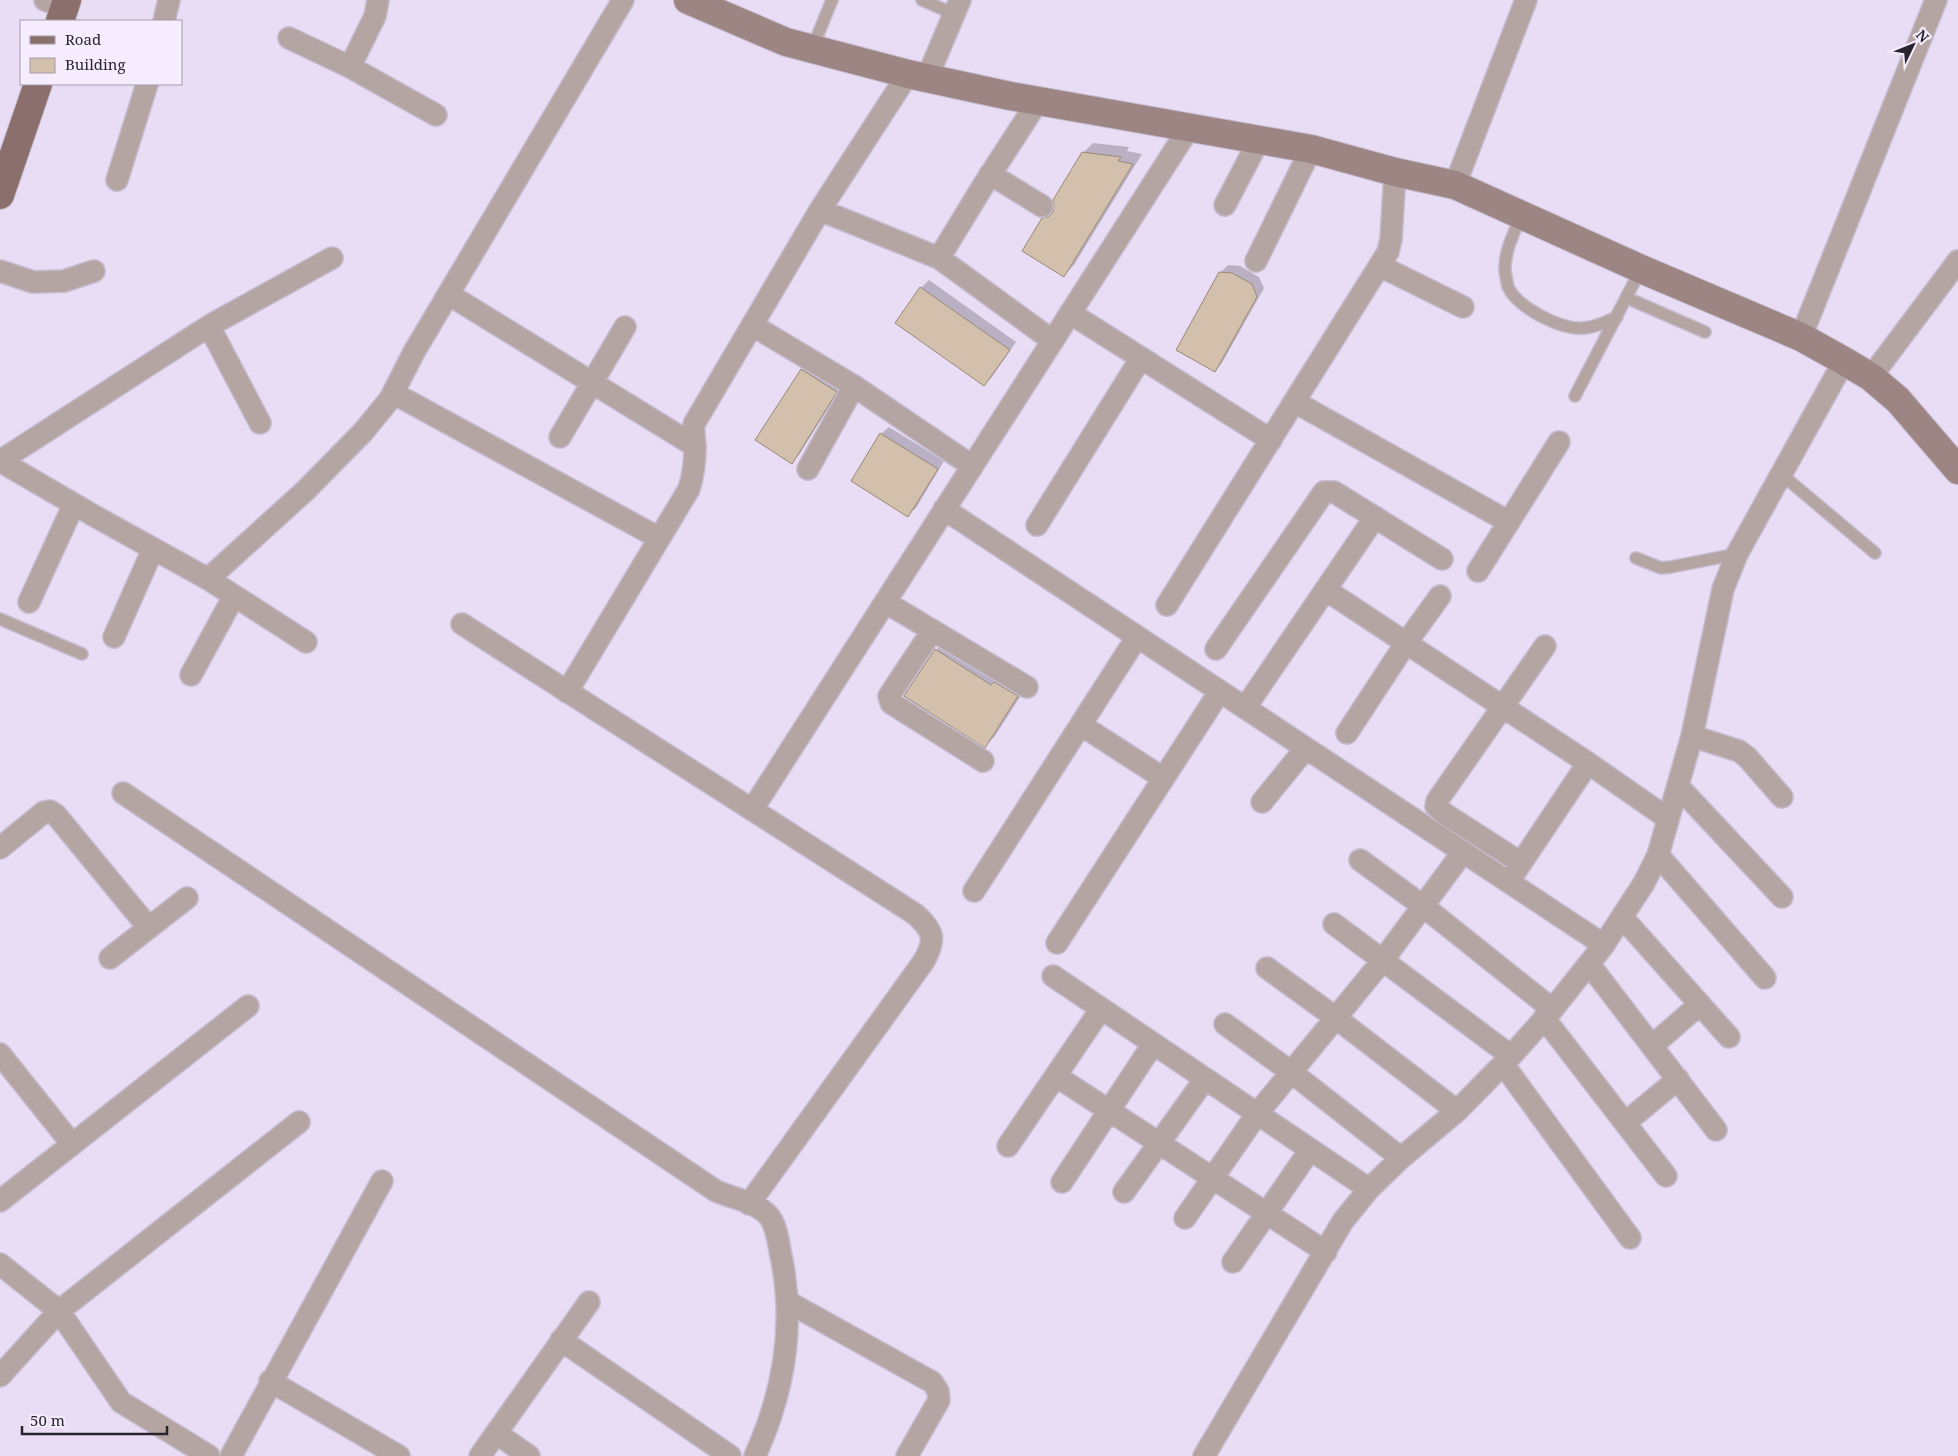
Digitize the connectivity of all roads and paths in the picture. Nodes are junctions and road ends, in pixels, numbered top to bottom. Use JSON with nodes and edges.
{"nodes":[{"id":1,"x":169,"y":0,"type":"edge"},
{"id":2,"x":378,"y":0,"type":"edge"},
{"id":3,"x":624,"y":0,"type":"edge"},
{"id":4,"x":688,"y":0,"type":"edge"},
{"id":5,"x":832,"y":0,"type":"edge"},
{"id":6,"x":922,"y":0,"type":"edge"},
{"id":7,"x":1526,"y":0,"type":"edge"},
{"id":8,"x":1936,"y":0,"type":"edge"},
{"id":9,"x":957,"y":7,"type":"edge"},
{"id":10,"x":164,"y":20,"type":"edge"},
{"id":11,"x":289,"y":38,"type":"dead end"},
{"id":12,"x":812,"y":49,"type":"junction"},
{"id":13,"x":350,"y":67,"type":"junction"},
{"id":14,"x":918,"y":76,"type":"junction"},
{"id":15,"x":38,"y":85,"type":"edge"},
{"id":16,"x":147,"y":85,"type":"edge"},
{"id":17,"x":1038,"y":101,"type":"junction"},
{"id":18,"x":436,"y":115,"type":"dead end"},
{"id":19,"x":1189,"y":128,"type":"junction"},
{"id":20,"x":1259,"y":140,"type":"junction"},
{"id":21,"x":1312,"y":149,"type":"junction"},
{"id":22,"x":1395,"y":172,"type":"junction"},
{"id":23,"x":990,"y":174,"type":"junction"},
{"id":24,"x":117,"y":180,"type":"dead end"},
{"id":25,"x":1455,"y":185,"type":"junction"},
{"id":26,"x":0,"y":195,"type":"edge"},
{"id":27,"x":1224,"y":205,"type":"dead end"},
{"id":28,"x":1042,"y":206,"type":"dead end"},
{"id":29,"x":820,"y":210,"type":"junction"},
{"id":30,"x":1521,"y":216,"type":"junction"},
{"id":31,"x":332,"y":258,"type":"dead end"},
{"id":32,"x":939,"y":258,"type":"junction"},
{"id":33,"x":1256,"y":261,"type":"dead end"},
{"id":34,"x":1957,"y":264,"type":"edge"},
{"id":35,"x":1380,"y":266,"type":"junction"},
{"id":36,"x":1641,"y":269,"type":"junction"},
{"id":37,"x":94,"y":271,"type":"dead end"},
{"id":38,"x":0,"y":272,"type":"edge"},
{"id":39,"x":448,"y":294,"type":"junction"},
{"id":40,"x":1627,"y":298,"type":"junction"},
{"id":41,"x":1463,"y":307,"type":"dead end"},
{"id":42,"x":1070,"y":313,"type":"junction"},
{"id":43,"x":1617,"y":317,"type":"junction"},
{"id":44,"x":209,"y":326,"type":"junction"},
{"id":45,"x":752,"y":326,"type":"junction"},
{"id":46,"x":626,"y":327,"type":"dead end"},
{"id":47,"x":1705,"y":332,"type":"dead end"},
{"id":48,"x":1801,"y":337,"type":"junction"},
{"id":49,"x":1053,"y":341,"type":"junction"},
{"id":50,"x":1141,"y":358,"type":"junction"},
{"id":51,"x":1844,"y":361,"type":"junction"},
{"id":52,"x":1871,"y":377,"type":"junction"},
{"id":53,"x":592,"y":383,"type":"junction"},
{"id":54,"x":854,"y":386,"type":"junction"},
{"id":55,"x":393,"y":393,"type":"junction"},
{"id":56,"x":1575,"y":396,"type":"dead end"},
{"id":57,"x":1295,"y":402,"type":"junction"},
{"id":58,"x":260,"y":423,"type":"dead end"},
{"id":59,"x":560,"y":437,"type":"dead end"},
{"id":60,"x":1271,"y":440,"type":"junction"},
{"id":61,"x":1559,"y":442,"type":"dead end"},
{"id":62,"x":695,"y":446,"type":"junction"},
{"id":63,"x":0,"y":461,"type":"edge"},
{"id":64,"x":972,"y":466,"type":"junction"},
{"id":65,"x":808,"y":469,"type":"dead end"},
{"id":66,"x":1958,"y":470,"type":"edge"},
{"id":67,"x":1781,"y":474,"type":"junction"},
{"id":68,"x":74,"y":504,"type":"junction"},
{"id":69,"x":944,"y":509,"type":"junction"},
{"id":70,"x":1375,"y":518,"type":"junction"},
{"id":71,"x":1509,"y":522,"type":"junction"},
{"id":72,"x":1037,"y":525,"type":"dead end"},
{"id":73,"x":659,"y":538,"type":"junction"},
{"id":74,"x":153,"y":549,"type":"junction"},
{"id":75,"x":1875,"y":553,"type":"dead end"},
{"id":76,"x":1737,"y":554,"type":"junction"},
{"id":77,"x":1636,"y":558,"type":"dead end"},
{"id":78,"x":1442,"y":559,"type":"dead end"},
{"id":79,"x":1478,"y":571,"type":"dead end"},
{"id":80,"x":208,"y":579,"type":"junction"},
{"id":81,"x":1326,"y":590,"type":"junction"},
{"id":82,"x":234,"y":596,"type":"junction"},
{"id":83,"x":1440,"y":596,"type":"dead end"},
{"id":84,"x":29,"y":602,"type":"dead end"},
{"id":85,"x":885,"y":602,"type":"junction"},
{"id":86,"x":1167,"y":605,"type":"dead end"},
{"id":87,"x":0,"y":619,"type":"edge"},
{"id":88,"x":462,"y":624,"type":"dead end"},
{"id":89,"x":932,"y":630,"type":"junction"},
{"id":90,"x":114,"y":637,"type":"dead end"},
{"id":91,"x":1137,"y":637,"type":"junction"},
{"id":92,"x":306,"y":642,"type":"dead end"},
{"id":93,"x":1406,"y":643,"type":"junction"},
{"id":94,"x":1545,"y":646,"type":"dead end"},
{"id":95,"x":1216,"y":649,"type":"dead end"},
{"id":96,"x":82,"y":654,"type":"dead end"},
{"id":97,"x":190,"y":676,"type":"dead end"},
{"id":98,"x":1027,"y":687,"type":"dead end"},
{"id":99,"x":1220,"y":691,"type":"junction"},
{"id":100,"x":567,"y":692,"type":"junction"},
{"id":101,"x":1502,"y":706,"type":"junction"},
{"id":102,"x":1245,"y":708,"type":"junction"},
{"id":103,"x":1081,"y":725,"type":"junction"},
{"id":104,"x":1347,"y":732,"type":"dead end"},
{"id":105,"x":1692,"y":736,"type":"junction"},
{"id":106,"x":1306,"y":748,"type":"junction"},
{"id":107,"x":983,"y":762,"type":"dead end"},
{"id":108,"x":1588,"y":763,"type":"junction"},
{"id":109,"x":1163,"y":778,"type":"junction"},
{"id":110,"x":1678,"y":786,"type":"junction"},
{"id":111,"x":123,"y":793,"type":"dead end"},
{"id":112,"x":1782,"y":797,"type":"dead end"},
{"id":113,"x":1262,"y":802,"type":"dead end"},
{"id":114,"x":752,"y":810,"type":"junction"},
{"id":115,"x":1667,"y":818,"type":"junction"},
{"id":116,"x":0,"y":848,"type":"edge"},
{"id":117,"x":1463,"y":852,"type":"junction"},
{"id":118,"x":1658,"y":855,"type":"junction"},
{"id":119,"x":1360,"y":860,"type":"dead end"},
{"id":120,"x":1520,"y":864,"type":"junction"},
{"id":121,"x":1508,"y":882,"type":"junction"},
{"id":122,"x":974,"y":891,"type":"dead end"},
{"id":123,"x":1782,"y":897,"type":"dead end"},
{"id":124,"x":187,"y":898,"type":"dead end"},
{"id":125,"x":1423,"y":906,"type":"junction"},
{"id":126,"x":1622,"y":917,"type":"junction"},
{"id":127,"x":1334,"y":924,"type":"dead end"},
{"id":128,"x":149,"y":928,"type":"junction"},
{"id":129,"x":1057,"y":943,"type":"dead end"},
{"id":130,"x":1604,"y":945,"type":"junction"},
{"id":131,"x":110,"y":958,"type":"dead end"},
{"id":132,"x":1383,"y":960,"type":"junction"},
{"id":133,"x":1588,"y":964,"type":"junction"},
{"id":134,"x":1267,"y":968,"type":"dead end"},
{"id":135,"x":1053,"y":976,"type":"dead end"},
{"id":136,"x":1765,"y":978,"type":"dead end"},
{"id":137,"x":1700,"y":1004,"type":"junction"},
{"id":138,"x":248,"y":1006,"type":"dead end"},
{"id":139,"x":1101,"y":1009,"type":"junction"},
{"id":140,"x":1548,"y":1014,"type":"junction"},
{"id":141,"x":1336,"y":1018,"type":"junction"},
{"id":142,"x":1225,"y":1024,"type":"dead end"},
{"id":143,"x":1729,"y":1036,"type":"dead end"},
{"id":144,"x":1153,"y":1044,"type":"junction"},
{"id":145,"x":1652,"y":1046,"type":"junction"},
{"id":146,"x":0,"y":1054,"type":"edge"},
{"id":147,"x":1507,"y":1060,"type":"junction"},
{"id":148,"x":1291,"y":1072,"type":"junction"},
{"id":149,"x":1056,"y":1076,"type":"junction"},
{"id":150,"x":1205,"y":1079,"type":"junction"},
{"id":151,"x":1678,"y":1079,"type":"junction"},
{"id":152,"x":1109,"y":1110,"type":"junction"},
{"id":153,"x":1457,"y":1111,"type":"junction"},
{"id":154,"x":1257,"y":1114,"type":"junction"},
{"id":155,"x":299,"y":1122,"type":"dead end"},
{"id":156,"x":1625,"y":1122,"type":"junction"},
{"id":157,"x":1716,"y":1130,"type":"dead end"},
{"id":158,"x":1159,"y":1143,"type":"junction"},
{"id":159,"x":72,"y":1144,"type":"junction"},
{"id":160,"x":1008,"y":1146,"type":"dead end"},
{"id":161,"x":1310,"y":1150,"type":"junction"},
{"id":162,"x":1401,"y":1158,"type":"junction"},
{"id":163,"x":1666,"y":1176,"type":"dead end"},
{"id":164,"x":1212,"y":1178,"type":"junction"},
{"id":165,"x":382,"y":1181,"type":"dead end"},
{"id":166,"x":1062,"y":1182,"type":"dead end"},
{"id":167,"x":1368,"y":1190,"type":"junction"},
{"id":168,"x":1124,"y":1192,"type":"dead end"},
{"id":169,"x":0,"y":1201,"type":"edge"},
{"id":170,"x":749,"y":1204,"type":"junction"},
{"id":171,"x":1266,"y":1213,"type":"junction"},
{"id":172,"x":1185,"y":1218,"type":"dead end"},
{"id":173,"x":1630,"y":1238,"type":"dead end"},
{"id":174,"x":1326,"y":1252,"type":"junction"},
{"id":175,"x":1233,"y":1262,"type":"dead end"},
{"id":176,"x":0,"y":1264,"type":"edge"},
{"id":177,"x":589,"y":1302,"type":"dead end"},
{"id":178,"x":788,"y":1302,"type":"junction"},
{"id":179,"x":59,"y":1310,"type":"junction"},
{"id":180,"x":562,"y":1340,"type":"junction"},
{"id":181,"x":0,"y":1376,"type":"edge"},
{"id":182,"x":270,"y":1381,"type":"junction"},
{"id":183,"x":496,"y":1433,"type":"junction"},
{"id":184,"x":209,"y":1456,"type":"edge"},
{"id":185,"x":230,"y":1456,"type":"edge"},
{"id":186,"x":399,"y":1456,"type":"edge"},
{"id":187,"x":480,"y":1456,"type":"edge"},
{"id":188,"x":529,"y":1456,"type":"edge"},
{"id":189,"x":730,"y":1456,"type":"edge"},
{"id":190,"x":755,"y":1456,"type":"edge"},
{"id":191,"x":907,"y":1456,"type":"edge"},
{"id":192,"x":1204,"y":1456,"type":"edge"}],
"edges":[{"from":1,"to":10,"type":"street"},
{"from":2,"to":13,"type":"street"},
{"from":3,"to":39,"type":"street"},
{"from":4,"to":12,"type":"street"},
{"from":5,"to":12,"type":"lane"},
{"from":6,"to":9,"type":"lane"},
{"from":7,"to":25,"type":"street"},
{"from":8,"to":48,"type":"street"},
{"from":9,"to":14,"type":"street"},
{"from":11,"to":13,"type":"street"},
{"from":12,"to":14,"type":"street"},
{"from":13,"to":18,"type":"street"},
{"from":14,"to":17,"type":"street"},
{"from":14,"to":29,"type":"street"},
{"from":15,"to":26,"type":"main road"},
{"from":16,"to":24,"type":"street"},
{"from":17,"to":19,"type":"street"},
{"from":17,"to":23,"type":"street"},
{"from":19,"to":20,"type":"street"},
{"from":19,"to":42,"type":"street"},
{"from":20,"to":21,"type":"street"},
{"from":20,"to":27,"type":"street"},
{"from":21,"to":22,"type":"street"},
{"from":21,"to":33,"type":"street"},
{"from":22,"to":25,"type":"street"},
{"from":22,"to":35,"type":"street"},
{"from":23,"to":28,"type":"street"},
{"from":23,"to":32,"type":"street"},
{"from":25,"to":30,"type":"street"},
{"from":29,"to":32,"type":"street"},
{"from":29,"to":45,"type":"street"},
{"from":30,"to":36,"type":"street"},
{"from":30,"to":43,"type":"lane"},
{"from":31,"to":44,"type":"street"},
{"from":32,"to":49,"type":"street"},
{"from":34,"to":52,"type":"street"},
{"from":35,"to":41,"type":"street"},
{"from":35,"to":57,"type":"street"},
{"from":36,"to":40,"type":"lane"},
{"from":36,"to":48,"type":"street"},
{"from":37,"to":38,"type":"street"},
{"from":39,"to":53,"type":"street"},
{"from":39,"to":55,"type":"street"},
{"from":40,"to":43,"type":"lane"},
{"from":40,"to":47,"type":"lane"},
{"from":42,"to":49,"type":"street"},
{"from":42,"to":50,"type":"street"},
{"from":43,"to":56,"type":"lane"},
{"from":44,"to":58,"type":"street"},
{"from":44,"to":63,"type":"street"},
{"from":45,"to":54,"type":"street"},
{"from":45,"to":62,"type":"street"},
{"from":46,"to":53,"type":"street"},
{"from":48,"to":51,"type":"street"},
{"from":49,"to":64,"type":"street"},
{"from":50,"to":60,"type":"street"},
{"from":50,"to":72,"type":"street"},
{"from":51,"to":52,"type":"street"},
{"from":51,"to":67,"type":"street"},
{"from":52,"to":66,"type":"street"},
{"from":53,"to":59,"type":"street"},
{"from":53,"to":62,"type":"street"},
{"from":54,"to":64,"type":"street"},
{"from":54,"to":65,"type":"street"},
{"from":55,"to":73,"type":"street"},
{"from":55,"to":80,"type":"street"},
{"from":57,"to":60,"type":"street"},
{"from":57,"to":71,"type":"street"},
{"from":60,"to":86,"type":"street"},
{"from":61,"to":71,"type":"street"},
{"from":62,"to":73,"type":"street"},
{"from":63,"to":68,"type":"street"},
{"from":64,"to":69,"type":"street"},
{"from":67,"to":75,"type":"lane"},
{"from":67,"to":76,"type":"street"},
{"from":68,"to":74,"type":"street"},
{"from":68,"to":84,"type":"street"},
{"from":69,"to":85,"type":"street"},
{"from":69,"to":91,"type":"street"},
{"from":70,"to":78,"type":"street"},
{"from":70,"to":81,"type":"street"},
{"from":70,"to":95,"type":"street"},
{"from":71,"to":79,"type":"street"},
{"from":73,"to":100,"type":"street"},
{"from":74,"to":80,"type":"street"},
{"from":74,"to":90,"type":"street"},
{"from":76,"to":77,"type":"lane"},
{"from":76,"to":105,"type":"street"},
{"from":80,"to":82,"type":"street"},
{"from":81,"to":93,"type":"street"},
{"from":81,"to":102,"type":"street"},
{"from":82,"to":92,"type":"street"},
{"from":82,"to":97,"type":"street"},
{"from":83,"to":93,"type":"street"},
{"from":85,"to":89,"type":"street"},
{"from":85,"to":114,"type":"street"},
{"from":87,"to":96,"type":"lane"},
{"from":88,"to":100,"type":"street"},
{"from":89,"to":98,"type":"street"},
{"from":89,"to":107,"type":"street"},
{"from":91,"to":99,"type":"street"},
{"from":91,"to":103,"type":"street"},
{"from":93,"to":101,"type":"street"},
{"from":93,"to":104,"type":"street"},
{"from":94,"to":101,"type":"street"},
{"from":99,"to":102,"type":"street"},
{"from":99,"to":109,"type":"street"},
{"from":100,"to":114,"type":"street"},
{"from":101,"to":108,"type":"street"},
{"from":101,"to":120,"type":"street"},
{"from":102,"to":106,"type":"street"},
{"from":103,"to":109,"type":"street"},
{"from":103,"to":122,"type":"street"},
{"from":105,"to":110,"type":"street"},
{"from":105,"to":112,"type":"street"},
{"from":106,"to":113,"type":"street"},
{"from":106,"to":117,"type":"street"},
{"from":108,"to":115,"type":"street"},
{"from":108,"to":120,"type":"street"},
{"from":109,"to":129,"type":"street"},
{"from":110,"to":115,"type":"street"},
{"from":110,"to":123,"type":"street"},
{"from":111,"to":170,"type":"street"},
{"from":114,"to":170,"type":"street"},
{"from":115,"to":118,"type":"street"},
{"from":116,"to":128,"type":"street"},
{"from":117,"to":121,"type":"street"},
{"from":117,"to":125,"type":"street"},
{"from":118,"to":126,"type":"street"},
{"from":118,"to":136,"type":"street"},
{"from":119,"to":125,"type":"street"},
{"from":120,"to":121,"type":"street"},
{"from":121,"to":130,"type":"street"},
{"from":124,"to":128,"type":"street"},
{"from":125,"to":132,"type":"street"},
{"from":125,"to":140,"type":"street"},
{"from":126,"to":130,"type":"street"},
{"from":126,"to":137,"type":"street"},
{"from":127,"to":132,"type":"street"},
{"from":128,"to":131,"type":"street"},
{"from":130,"to":133,"type":"street"},
{"from":132,"to":141,"type":"street"},
{"from":132,"to":147,"type":"street"},
{"from":133,"to":140,"type":"street"},
{"from":133,"to":145,"type":"street"},
{"from":134,"to":141,"type":"street"},
{"from":135,"to":139,"type":"street"},
{"from":137,"to":143,"type":"street"},
{"from":137,"to":145,"type":"street"},
{"from":138,"to":159,"type":"street"},
{"from":139,"to":144,"type":"street"},
{"from":139,"to":149,"type":"street"},
{"from":140,"to":147,"type":"street"},
{"from":140,"to":156,"type":"street"},
{"from":141,"to":148,"type":"street"},
{"from":141,"to":153,"type":"street"},
{"from":142,"to":148,"type":"street"},
{"from":144,"to":150,"type":"street"},
{"from":144,"to":152,"type":"street"},
{"from":145,"to":151,"type":"street"},
{"from":146,"to":159,"type":"street"},
{"from":147,"to":153,"type":"street"},
{"from":147,"to":173,"type":"street"},
{"from":148,"to":154,"type":"street"},
{"from":148,"to":162,"type":"street"},
{"from":149,"to":152,"type":"street"},
{"from":149,"to":160,"type":"street"},
{"from":150,"to":154,"type":"street"},
{"from":150,"to":158,"type":"street"},
{"from":151,"to":156,"type":"street"},
{"from":151,"to":157,"type":"street"},
{"from":152,"to":158,"type":"street"},
{"from":152,"to":166,"type":"street"},
{"from":153,"to":162,"type":"street"},
{"from":154,"to":161,"type":"street"},
{"from":154,"to":164,"type":"street"},
{"from":155,"to":179,"type":"street"},
{"from":156,"to":163,"type":"street"},
{"from":158,"to":164,"type":"street"},
{"from":158,"to":168,"type":"street"},
{"from":159,"to":169,"type":"street"},
{"from":161,"to":167,"type":"street"},
{"from":161,"to":171,"type":"street"},
{"from":162,"to":167,"type":"street"},
{"from":164,"to":171,"type":"street"},
{"from":164,"to":172,"type":"street"},
{"from":165,"to":182,"type":"street"},
{"from":167,"to":174,"type":"street"},
{"from":170,"to":178,"type":"street"},
{"from":171,"to":174,"type":"street"},
{"from":171,"to":175,"type":"street"},
{"from":174,"to":192,"type":"street"},
{"from":176,"to":179,"type":"street"},
{"from":177,"to":180,"type":"street"},
{"from":178,"to":190,"type":"street"},
{"from":178,"to":191,"type":"street"},
{"from":179,"to":181,"type":"street"},
{"from":179,"to":184,"type":"street"},
{"from":180,"to":183,"type":"street"},
{"from":180,"to":189,"type":"street"},
{"from":182,"to":185,"type":"street"},
{"from":182,"to":186,"type":"street"},
{"from":183,"to":187,"type":"street"},
{"from":183,"to":188,"type":"street"}]}
